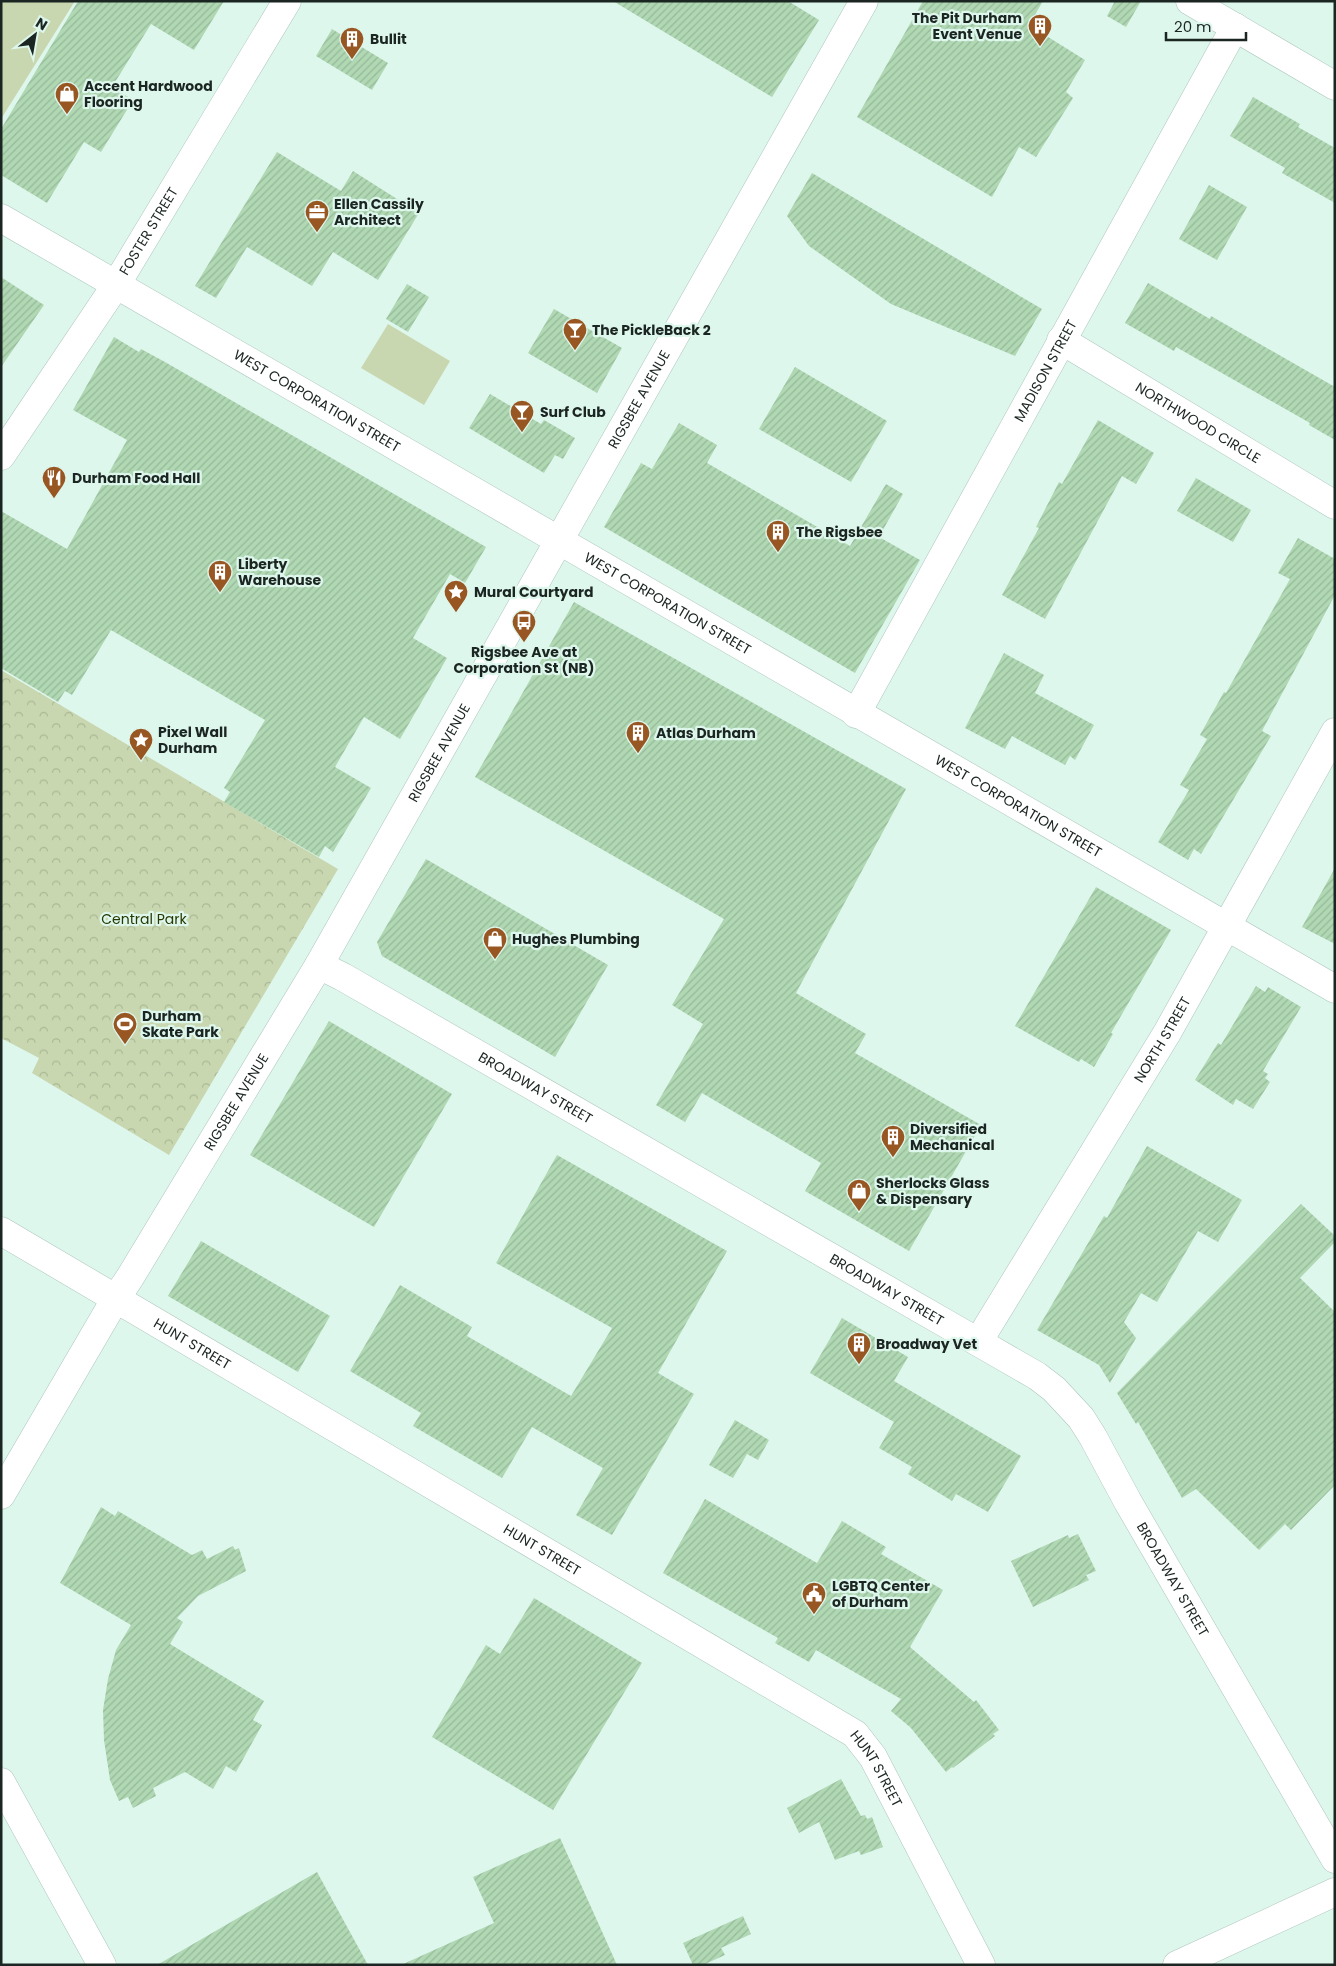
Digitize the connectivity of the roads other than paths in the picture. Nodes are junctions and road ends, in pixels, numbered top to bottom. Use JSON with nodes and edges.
{"nodes":[{"id":1,"x":288,"y":1,"type":"edge"},
{"id":2,"x":864,"y":1,"type":"edge"},
{"id":3,"x":1190,"y":1,"type":"edge"},
{"id":4,"x":1235,"y":27,"type":"junction"},
{"id":5,"x":1335,"y":86,"type":"edge"},
{"id":6,"x":1,"y":218,"type":"edge"},
{"id":7,"x":116,"y":285,"type":"junction"},
{"id":8,"x":1061,"y":340,"type":"junction"},
{"id":9,"x":1,"y":456,"type":"edge"},
{"id":10,"x":1335,"y":505,"type":"edge"},
{"id":11,"x":559,"y":542,"type":"junction"},
{"id":12,"x":856,"y":714,"type":"junction"},
{"id":13,"x":1335,"y":732,"type":"edge"},
{"id":14,"x":1226,"y":928,"type":"junction"},
{"id":15,"x":319,"y":965,"type":"junction"},
{"id":16,"x":1335,"y":989,"type":"edge"},
{"id":17,"x":1,"y":1231,"type":"edge"},
{"id":18,"x":116,"y":1298,"type":"junction"},
{"id":19,"x":978,"y":1342,"type":"junction"},
{"id":20,"x":1,"y":1495,"type":"edge"},
{"id":21,"x":1,"y":1782,"type":"edge"},
{"id":22,"x":1335,"y":1859,"type":"edge"},
{"id":23,"x":1335,"y":1892,"type":"edge"},
{"id":24,"x":102,"y":1965,"type":"edge"},
{"id":25,"x":981,"y":1965,"type":"edge"},
{"id":26,"x":1177,"y":1965,"type":"edge"}],
"edges":[{"from":1,"to":7,"type":"street","name":"FOSTER STREET"},
{"from":2,"to":11,"type":"street","name":"RIGSBEE AVENUE"},
{"from":3,"to":4,"type":"street"},
{"from":4,"to":5,"type":"street"},
{"from":4,"to":8,"type":"street","name":"MADISON STREET"},
{"from":6,"to":7,"type":"street","name":"WEST CORPORATION STREET"},
{"from":7,"to":9,"type":"street","name":"FOSTER STREET"},
{"from":7,"to":11,"type":"street","name":"WEST CORPORATION STREET"},
{"from":8,"to":10,"type":"street","name":"NORTHWOOD CIRCLE"},
{"from":8,"to":12,"type":"street","name":"MADISON STREET"},
{"from":11,"to":12,"type":"street","name":"WEST CORPORATION STREET"},
{"from":11,"to":15,"type":"street","name":"RIGSBEE AVENUE"},
{"from":12,"to":14,"type":"street","name":"WEST CORPORATION STREET"},
{"from":13,"to":14,"type":"street","name":"NORTH STREET"},
{"from":14,"to":16,"type":"street","name":"WEST CORPORATION STREET"},
{"from":14,"to":19,"type":"street","name":"NORTH STREET"},
{"from":15,"to":18,"type":"street","name":"RIGSBEE AVENUE"},
{"from":15,"to":19,"type":"street","name":"BROADWAY STREET"},
{"from":17,"to":18,"type":"street","name":"HUNT STREET"},
{"from":18,"to":20,"type":"street","name":"RIGSBEE AVENUE"},
{"from":18,"to":25,"type":"street","name":"HUNT STREET"},
{"from":19,"to":22,"type":"street","name":"BROADWAY STREET"},
{"from":21,"to":24,"type":"street"},
{"from":23,"to":26,"type":"street"}]}
